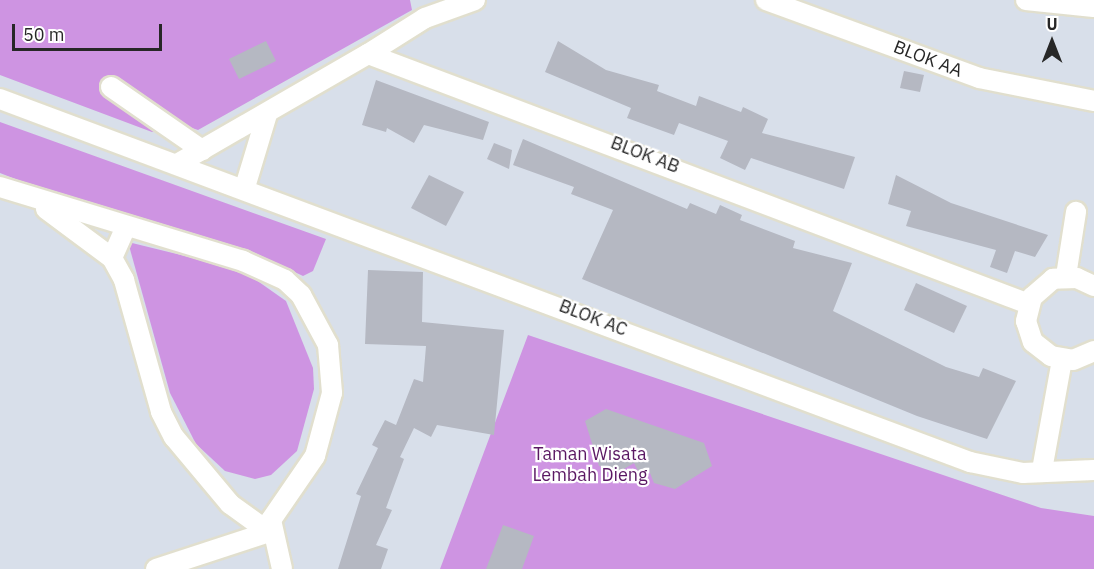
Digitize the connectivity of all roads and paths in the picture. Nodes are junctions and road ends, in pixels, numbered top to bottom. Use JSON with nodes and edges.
{"nodes":[{"id":1,"x":476,"y":0,"type":"edge"},
{"id":2,"x":766,"y":0,"type":"edge"},
{"id":3,"x":1026,"y":0,"type":"edge"},
{"id":4,"x":1094,"y":7,"type":"edge"},
{"id":5,"x":368,"y":54,"type":"junction"},
{"id":6,"x":111,"y":87,"type":"dead end"},
{"id":7,"x":0,"y":99,"type":"edge"},
{"id":8,"x":1094,"y":101,"type":"edge"},
{"id":9,"x":267,"y":114,"type":"junction"},
{"id":10,"x":202,"y":150,"type":"junction"},
{"id":11,"x":179,"y":163,"type":"junction"},
{"id":12,"x":0,"y":187,"type":"edge"},
{"id":13,"x":246,"y":187,"type":"junction"},
{"id":14,"x":30,"y":199,"type":"junction"},
{"id":15,"x":1076,"y":212,"type":"dead end"},
{"id":16,"x":126,"y":226,"type":"junction"},
{"id":17,"x":112,"y":258,"type":"junction"},
{"id":18,"x":1066,"y":276,"type":"junction"},
{"id":19,"x":1094,"y":286,"type":"edge"},
{"id":20,"x":1029,"y":304,"type":"junction"},
{"id":21,"x":1094,"y":351,"type":"edge"},
{"id":22,"x":1062,"y":360,"type":"junction"},
{"id":23,"x":1042,"y":470,"type":"junction"},
{"id":24,"x":1094,"y":470,"type":"edge"},
{"id":25,"x":269,"y":532,"type":"junction"},
{"id":26,"x":156,"y":569,"type":"edge"},
{"id":27,"x":282,"y":569,"type":"edge"}],
"edges":[{"from":1,"to":5,"type":"street"},
{"from":2,"to":8,"type":"street","name":"BLOK AA"},
{"from":3,"to":4,"type":"street"},
{"from":5,"to":9,"type":"street"},
{"from":5,"to":20,"type":"street","name":"BLOK AB"},
{"from":6,"to":10,"type":"street"},
{"from":7,"to":11,"type":"street","name":"BLOK AC"},
{"from":9,"to":10,"type":"street"},
{"from":9,"to":13,"type":"street"},
{"from":10,"to":11,"type":"street"},
{"from":11,"to":13,"type":"street","name":"BLOK AC"},
{"from":12,"to":14,"type":"street"},
{"from":13,"to":23,"type":"street","name":"BLOK AC"},
{"from":14,"to":16,"type":"street"},
{"from":14,"to":17,"type":"street"},
{"from":15,"to":18,"type":"street"},
{"from":16,"to":17,"type":"street"},
{"from":16,"to":25,"type":"street"},
{"from":17,"to":25,"type":"street"},
{"from":18,"to":19,"type":"street"},
{"from":18,"to":20,"type":"street"},
{"from":20,"to":22,"type":"street"},
{"from":21,"to":22,"type":"street"},
{"from":22,"to":23,"type":"street"},
{"from":23,"to":24,"type":"street","name":"BLOK AC"},
{"from":25,"to":26,"type":"street"},
{"from":25,"to":27,"type":"street"}]}
